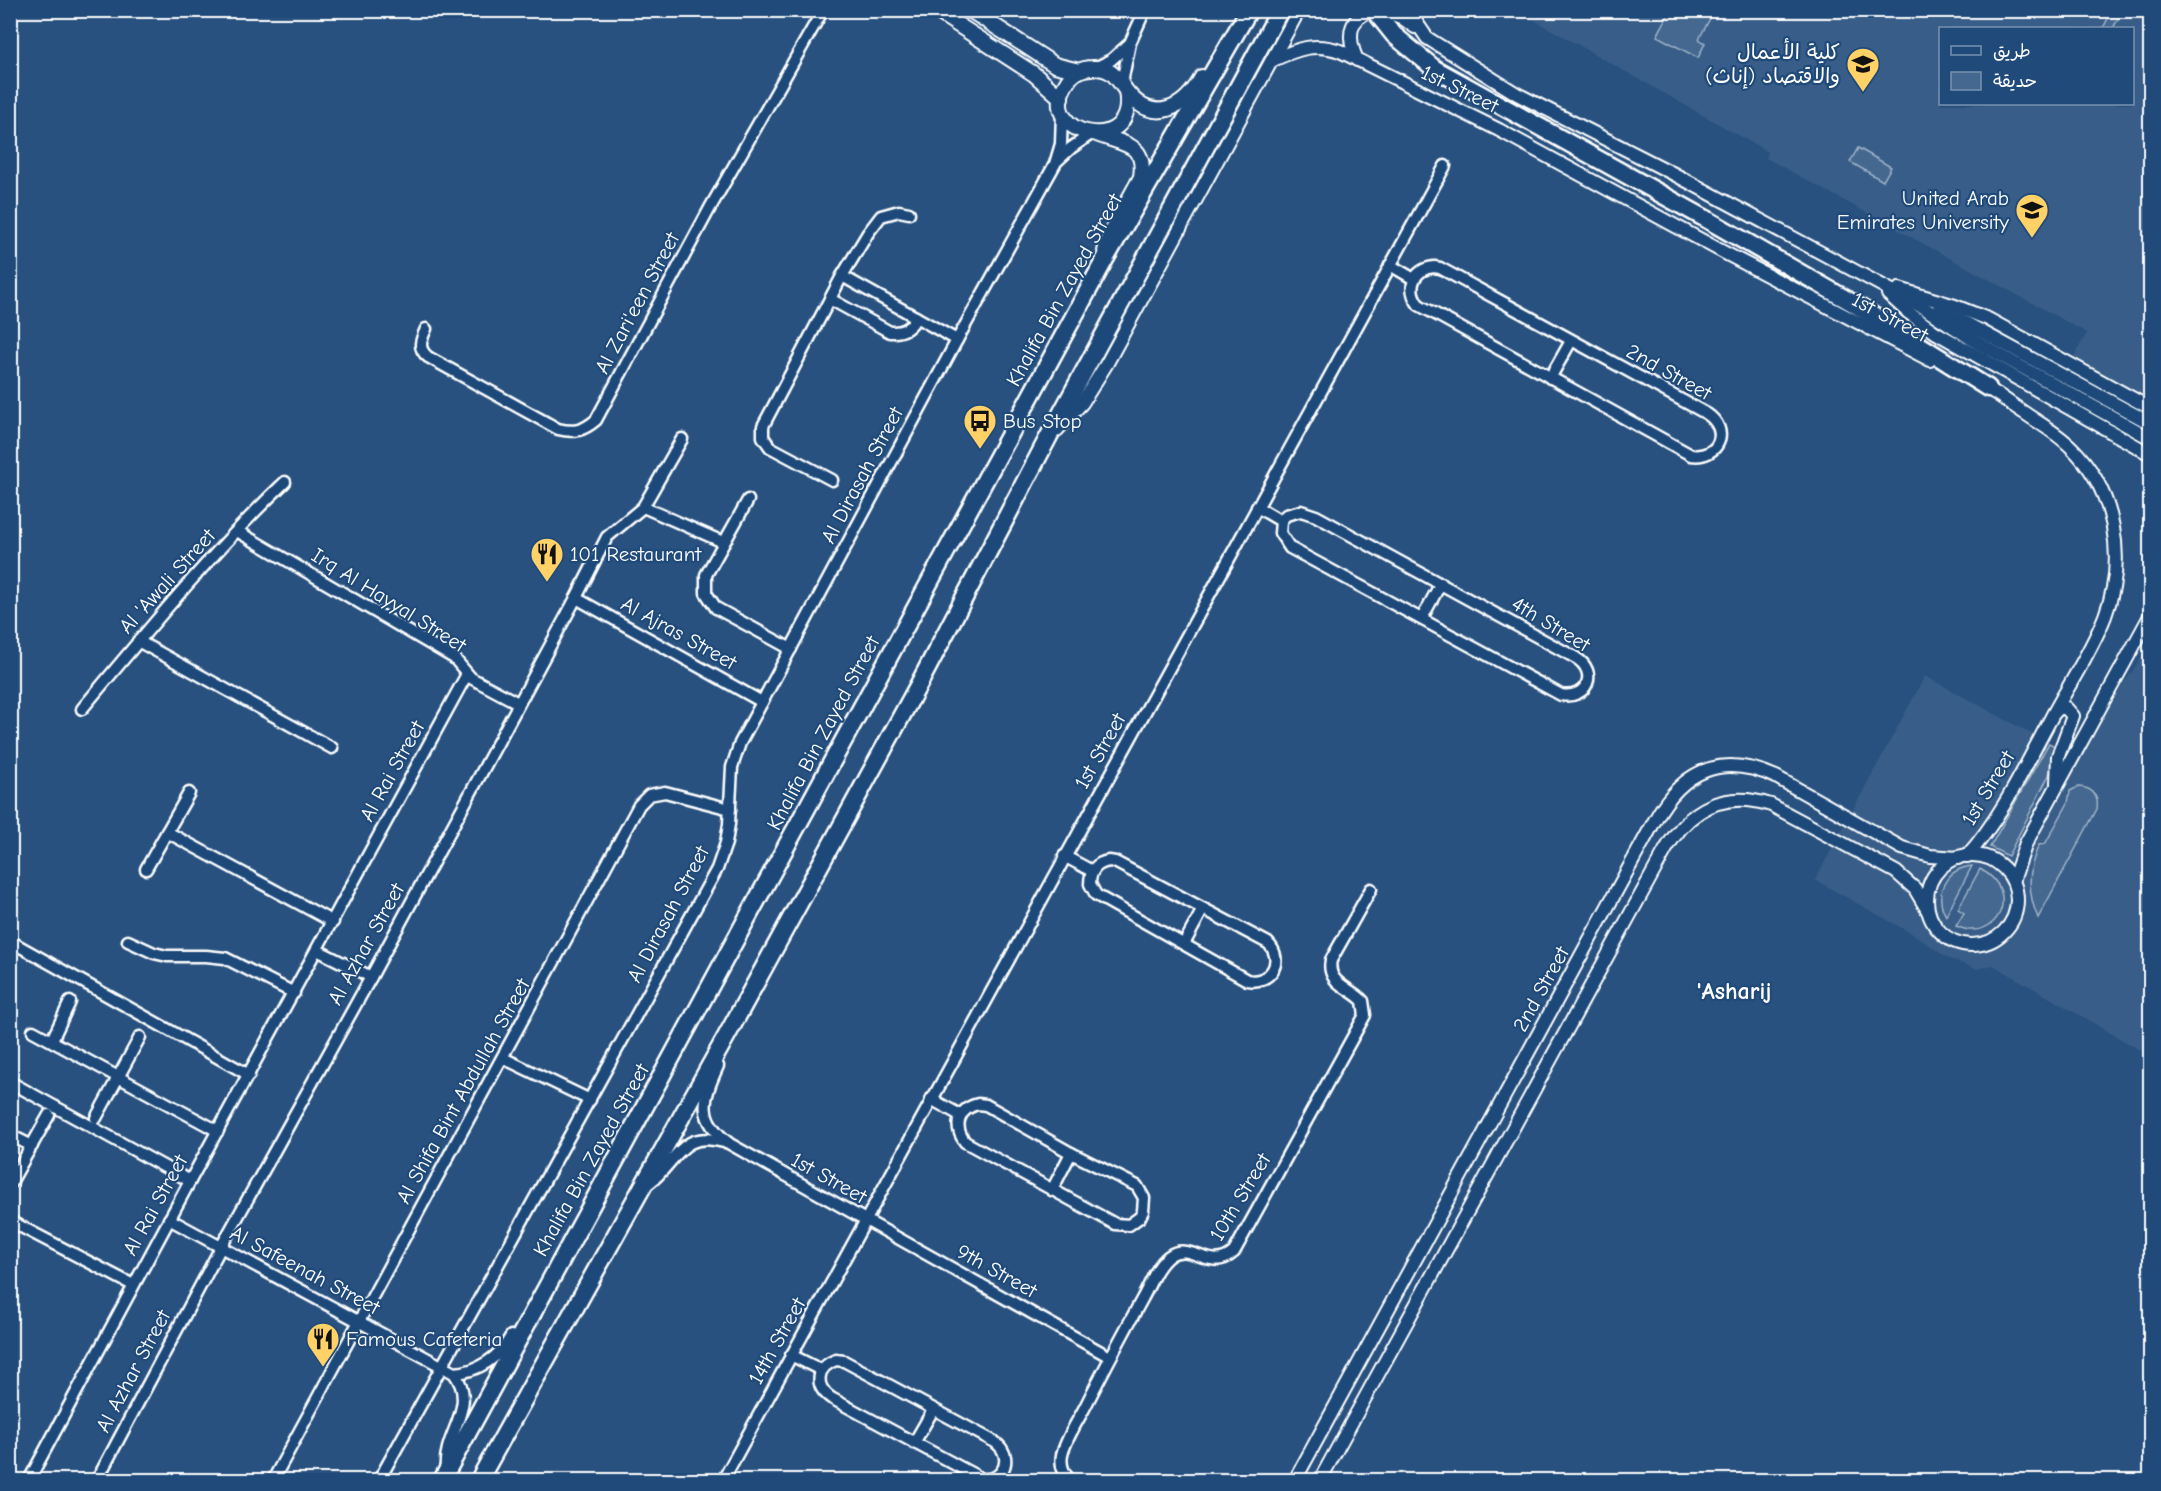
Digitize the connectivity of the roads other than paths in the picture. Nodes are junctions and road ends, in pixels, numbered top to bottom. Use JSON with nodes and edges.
{"nodes":[{"id":1,"x":823,"y":10,"type":"edge"},
{"id":2,"x":935,"y":10,"type":"edge"},
{"id":3,"x":970,"y":10,"type":"edge"},
{"id":4,"x":1145,"y":10,"type":"edge"},
{"id":5,"x":1280,"y":10,"type":"edge"},
{"id":6,"x":1299,"y":10,"type":"edge"},
{"id":7,"x":1373,"y":10,"type":"edge"},
{"id":8,"x":1382,"y":10,"type":"edge"},
{"id":9,"x":1408,"y":10,"type":"edge"},
{"id":10,"x":1245,"y":17,"type":"edge"},
{"id":11,"x":1427,"y":38,"type":"junction"},
{"id":12,"x":1130,"y":43,"type":"junction"},
{"id":13,"x":1273,"y":60,"type":"junction"},
{"id":14,"x":1357,"y":60,"type":"junction"},
{"id":15,"x":1095,"y":68,"type":"junction"},
{"id":16,"x":1079,"y":71,"type":"junction"},
{"id":17,"x":1124,"y":86,"type":"junction"},
{"id":18,"x":1061,"y":105,"type":"junction"},
{"id":19,"x":1094,"y":134,"type":"junction"},
{"id":20,"x":1055,"y":164,"type":"junction"},
{"id":21,"x":1444,"y":165,"type":"dead end"},
{"id":22,"x":909,"y":213,"type":"dead end"},
{"id":23,"x":1104,"y":261,"type":"junction"},
{"id":24,"x":1390,"y":266,"type":"junction"},
{"id":25,"x":842,"y":276,"type":"junction"},
{"id":26,"x":1414,"y":279,"type":"junction"},
{"id":27,"x":1878,"y":284,"type":"junction"},
{"id":28,"x":830,"y":299,"type":"junction"},
{"id":29,"x":1924,"y":308,"type":"junction"},
{"id":30,"x":916,"y":317,"type":"junction"},
{"id":31,"x":426,"y":329,"type":"dead end"},
{"id":32,"x":957,"y":340,"type":"junction"},
{"id":33,"x":1571,"y":340,"type":"junction"},
{"id":34,"x":1550,"y":378,"type":"junction"},
{"id":35,"x":1988,"y":388,"type":"junction"},
{"id":36,"x":2151,"y":408,"type":"edge"},
{"id":37,"x":2151,"y":423,"type":"edge"},
{"id":38,"x":1049,"y":436,"type":"junction"},
{"id":39,"x":2151,"y":438,"type":"edge"},
{"id":40,"x":682,"y":439,"type":"dead end"},
{"id":41,"x":2151,"y":454,"type":"edge"},
{"id":42,"x":832,"y":480,"type":"dead end"},
{"id":43,"x":285,"y":482,"type":"dead end"},
{"id":44,"x":748,"y":500,"type":"dead end"},
{"id":45,"x":643,"y":507,"type":"junction"},
{"id":46,"x":1257,"y":507,"type":"junction"},
{"id":47,"x":1281,"y":521,"type":"junction"},
{"id":48,"x":237,"y":531,"type":"junction"},
{"id":49,"x":723,"y":542,"type":"junction"},
{"id":50,"x":1441,"y":583,"type":"junction"},
{"id":51,"x":576,"y":598,"type":"junction"},
{"id":52,"x":2151,"y":608,"type":"edge"},
{"id":53,"x":2151,"y":616,"type":"edge"},
{"id":54,"x":1422,"y":618,"type":"junction"},
{"id":55,"x":2151,"y":622,"type":"edge"},
{"id":56,"x":2138,"y":637,"type":"junction"},
{"id":57,"x":138,"y":641,"type":"junction"},
{"id":58,"x":791,"y":649,"type":"junction"},
{"id":59,"x":467,"y":674,"type":"junction"},
{"id":60,"x":762,"y":702,"type":"junction"},
{"id":61,"x":518,"y":703,"type":"junction"},
{"id":62,"x":82,"y":709,"type":"dead end"},
{"id":63,"x":2054,"y":712,"type":"junction"},
{"id":64,"x":332,"y":748,"type":"dead end"},
{"id":65,"x":2057,"y":784,"type":"junction"},
{"id":66,"x":189,"y":793,"type":"dead end"},
{"id":67,"x":730,"y":809,"type":"junction"},
{"id":68,"x":167,"y":831,"type":"junction"},
{"id":69,"x":1064,"y":856,"type":"junction"},
{"id":70,"x":1962,"y":857,"type":"junction"},
{"id":71,"x":146,"y":869,"type":"dead end"},
{"id":72,"x":1092,"y":871,"type":"junction"},
{"id":73,"x":2013,"y":881,"type":"junction"},
{"id":74,"x":1371,"y":890,"type":"dead end"},
{"id":75,"x":1203,"y":909,"type":"junction"},
{"id":76,"x":1928,"y":911,"type":"junction"},
{"id":77,"x":333,"y":922,"type":"junction"},
{"id":78,"x":10,"y":941,"type":"edge"},
{"id":79,"x":128,"y":941,"type":"dead end"},
{"id":80,"x":1184,"y":944,"type":"junction"},
{"id":81,"x":317,"y":950,"type":"junction"},
{"id":82,"x":371,"y":977,"type":"junction"},
{"id":83,"x":294,"y":993,"type":"junction"},
{"id":84,"x":70,"y":1002,"type":"dead end"},
{"id":85,"x":33,"y":1031,"type":"dead end"},
{"id":86,"x":140,"y":1037,"type":"dead end"},
{"id":87,"x":726,"y":1037,"type":"junction"},
{"id":88,"x":52,"y":1040,"type":"junction"},
{"id":89,"x":503,"y":1058,"type":"junction"},
{"id":90,"x":249,"y":1075,"type":"junction"},
{"id":91,"x":119,"y":1077,"type":"junction"},
{"id":92,"x":10,"y":1082,"type":"edge"},
{"id":93,"x":931,"y":1099,"type":"junction"},
{"id":94,"x":590,"y":1100,"type":"junction"},
{"id":95,"x":49,"y":1114,"type":"dead end"},
{"id":96,"x":960,"y":1115,"type":"junction"},
{"id":97,"x":96,"y":1118,"type":"dead end"},
{"id":98,"x":218,"y":1131,"type":"junction"},
{"id":99,"x":10,"y":1135,"type":"edge"},
{"id":100,"x":730,"y":1144,"type":"junction"},
{"id":101,"x":32,"y":1146,"type":"junction"},
{"id":102,"x":1071,"y":1153,"type":"junction"},
{"id":103,"x":190,"y":1181,"type":"junction"},
{"id":104,"x":10,"y":1184,"type":"edge"},
{"id":105,"x":645,"y":1186,"type":"junction"},
{"id":106,"x":1052,"y":1190,"type":"junction"},
{"id":107,"x":169,"y":1219,"type":"junction"},
{"id":108,"x":865,"y":1220,"type":"junction"},
{"id":109,"x":10,"y":1221,"type":"edge"},
{"id":110,"x":221,"y":1247,"type":"junction"},
{"id":111,"x":133,"y":1285,"type":"junction"},
{"id":112,"x":535,"y":1312,"type":"junction"},
{"id":113,"x":359,"y":1321,"type":"junction"},
{"id":114,"x":791,"y":1354,"type":"junction"},
{"id":115,"x":1110,"y":1357,"type":"junction"},
{"id":116,"x":444,"y":1367,"type":"junction"},
{"id":117,"x":821,"y":1370,"type":"junction"},
{"id":118,"x":454,"y":1373,"type":"junction"},
{"id":119,"x":933,"y":1410,"type":"junction"},
{"id":120,"x":914,"y":1443,"type":"junction"},
{"id":121,"x":445,"y":1476,"type":"edge"},
{"id":122,"x":29,"y":1480,"type":"edge"},
{"id":123,"x":97,"y":1480,"type":"edge"},
{"id":124,"x":273,"y":1480,"type":"edge"},
{"id":125,"x":379,"y":1480,"type":"edge"},
{"id":126,"x":479,"y":1480,"type":"edge"},
{"id":127,"x":723,"y":1480,"type":"edge"},
{"id":128,"x":1070,"y":1480,"type":"edge"},
{"id":129,"x":1295,"y":1480,"type":"edge"},
{"id":130,"x":1320,"y":1480,"type":"edge"}],
"edges":[{"from":1,"to":31,"type":"street","name":"Al Zari'een Street"},
{"from":2,"to":18,"type":"main road"},
{"from":3,"to":16,"type":"main road"},
{"from":4,"to":12,"type":"street"},
{"from":5,"to":38,"type":"highway"},
{"from":6,"to":13,"type":"street"},
{"from":7,"to":14,"type":"street"},
{"from":7,"to":35,"type":"highway"},
{"from":8,"to":11,"type":"street"},
{"from":9,"to":11,"type":"street","name":"1st Street"},
{"from":10,"to":17,"type":"main road"},
{"from":10,"to":23,"type":"highway","name":"Khalifa Bin Zayed Street"},
{"from":11,"to":27,"type":"street","name":"1st Street"},
{"from":12,"to":15,"type":"street"},
{"from":12,"to":17,"type":"street"},
{"from":13,"to":14,"type":"street","name":"1st Street"},
{"from":13,"to":38,"type":"street"},
{"from":14,"to":35,"type":"street","name":"1st Street"},
{"from":15,"to":16,"type":"main road"},
{"from":15,"to":17,"type":"main road"},
{"from":16,"to":18,"type":"main road"},
{"from":17,"to":19,"type":"main road"},
{"from":18,"to":19,"type":"main road"},
{"from":18,"to":20,"type":"street","name":"Al Dirasah Street"},
{"from":19,"to":20,"type":"street","name":"Al Dirasah Street"},
{"from":19,"to":23,"type":"main road"},
{"from":20,"to":32,"type":"street","name":"Al Dirasah Street"},
{"from":21,"to":24,"type":"street","name":"1st Street"},
{"from":22,"to":25,"type":"street"},
{"from":23,"to":112,"type":"highway","name":"Khalifa Bin Zayed Street"},
{"from":24,"to":26,"type":"street"},
{"from":24,"to":46,"type":"street","name":"1st Street"},
{"from":25,"to":28,"type":"street"},
{"from":25,"to":30,"type":"street"},
{"from":26,"to":33,"type":"street","name":"2nd Street"},
{"from":26,"to":34,"type":"street","name":"2nd Street"},
{"from":27,"to":29,"type":"street","name":"1st Street"},
{"from":27,"to":36,"type":"street"},
{"from":27,"to":41,"type":"street"},
{"from":28,"to":30,"type":"street"},
{"from":28,"to":42,"type":"street"},
{"from":29,"to":37,"type":"street","name":"1st Street"},
{"from":29,"to":39,"type":"street","name":"1st Street"},
{"from":30,"to":32,"type":"street"},
{"from":32,"to":58,"type":"street","name":"Al Dirasah Street"},
{"from":33,"to":34,"type":"street"},
{"from":33,"to":34,"type":"street","name":"2nd Street"},
{"from":35,"to":63,"type":"street","name":"1st Street"},
{"from":38,"to":87,"type":"highway"},
{"from":40,"to":45,"type":"street","name":"Al Azhar Street"},
{"from":43,"to":48,"type":"street","name":"Al 'Awali Street"},
{"from":44,"to":49,"type":"street"},
{"from":45,"to":49,"type":"street"},
{"from":45,"to":51,"type":"street","name":"Al Azhar Street"},
{"from":46,"to":47,"type":"street"},
{"from":46,"to":69,"type":"street","name":"1st Street"},
{"from":47,"to":50,"type":"street","name":"4th Street"},
{"from":47,"to":54,"type":"street","name":"4th Street"},
{"from":48,"to":57,"type":"street","name":"Al 'Awali Street"},
{"from":48,"to":59,"type":"street","name":"Irq Al Hayyal Street"},
{"from":49,"to":58,"type":"street"},
{"from":50,"to":54,"type":"street"},
{"from":50,"to":54,"type":"street","name":"4th Street"},
{"from":51,"to":60,"type":"street","name":"Al Ajras Street"},
{"from":51,"to":61,"type":"street","name":"Al Azhar Street"},
{"from":52,"to":56,"type":"street"},
{"from":53,"to":56,"type":"street"},
{"from":55,"to":56,"type":"street"},
{"from":56,"to":65,"type":"street"},
{"from":57,"to":62,"type":"street","name":"Al 'Awali Street"},
{"from":57,"to":64,"type":"street"},
{"from":58,"to":60,"type":"street","name":"Al Dirasah Street"},
{"from":59,"to":61,"type":"street","name":"Irq Al Hayyal Street"},
{"from":59,"to":77,"type":"street","name":"Al Rai Street"},
{"from":60,"to":67,"type":"street","name":"Al Dirasah Street"},
{"from":61,"to":82,"type":"street","name":"Al Azhar Street"},
{"from":63,"to":65,"type":"street"},
{"from":63,"to":70,"type":"street","name":"1st Street"},
{"from":65,"to":73,"type":"street"},
{"from":66,"to":68,"type":"street"},
{"from":67,"to":89,"type":"street","name":"Al Shifa Bint Abdullah Street"},
{"from":67,"to":94,"type":"street","name":"Al Dirasah Street"},
{"from":68,"to":71,"type":"street"},
{"from":68,"to":77,"type":"street"},
{"from":69,"to":72,"type":"street"},
{"from":69,"to":93,"type":"street","name":"1st Street"},
{"from":70,"to":73,"type":"street"},
{"from":70,"to":76,"type":"street"},
{"from":70,"to":129,"type":"street","name":"2nd Street"},
{"from":72,"to":75,"type":"street"},
{"from":72,"to":80,"type":"street"},
{"from":73,"to":76,"type":"street"},
{"from":74,"to":115,"type":"street","name":"10th Street"},
{"from":75,"to":80,"type":"street"},
{"from":75,"to":80,"type":"street"},
{"from":76,"to":130,"type":"street","name":"2nd Street"},
{"from":77,"to":81,"type":"street","name":"Al Rai Street"},
{"from":78,"to":90,"type":"street"},
{"from":79,"to":83,"type":"street"},
{"from":81,"to":82,"type":"street"},
{"from":81,"to":83,"type":"street","name":"Al Rai Street"},
{"from":82,"to":110,"type":"street","name":"Al Azhar Street"},
{"from":83,"to":90,"type":"street","name":"Al Rai Street"},
{"from":84,"to":88,"type":"street"},
{"from":85,"to":88,"type":"street"},
{"from":86,"to":91,"type":"street"},
{"from":87,"to":100,"type":"street","name":"1st Street"},
{"from":87,"to":105,"type":"highway"},
{"from":88,"to":91,"type":"street"},
{"from":89,"to":94,"type":"street"},
{"from":89,"to":113,"type":"street","name":"Al Shifa Bint Abdullah Street"},
{"from":90,"to":98,"type":"street","name":"Al Rai Street"},
{"from":91,"to":97,"type":"street"},
{"from":91,"to":98,"type":"street"},
{"from":92,"to":103,"type":"street"},
{"from":93,"to":96,"type":"street"},
{"from":93,"to":108,"type":"street","name":"1st Street"},
{"from":94,"to":116,"type":"street","name":"Al Dirasah Street"},
{"from":95,"to":101,"type":"street"},
{"from":96,"to":102,"type":"street"},
{"from":96,"to":106,"type":"street"},
{"from":98,"to":103,"type":"street","name":"Al Rai Street"},
{"from":99,"to":101,"type":"street"},
{"from":100,"to":105,"type":"street","name":"1st Street"},
{"from":100,"to":108,"type":"street","name":"1st Street"},
{"from":101,"to":104,"type":"street"},
{"from":102,"to":106,"type":"street"},
{"from":102,"to":106,"type":"street"},
{"from":103,"to":107,"type":"street","name":"Al Rai Street"},
{"from":105,"to":126,"type":"highway"},
{"from":107,"to":110,"type":"street","name":"Al Safeenah Street"},
{"from":107,"to":111,"type":"street","name":"Al Rai Street"},
{"from":108,"to":114,"type":"street","name":"14th Street"},
{"from":108,"to":115,"type":"street","name":"9th Street"},
{"from":109,"to":111,"type":"street"},
{"from":110,"to":113,"type":"street","name":"Al Safeenah Street"},
{"from":110,"to":123,"type":"street","name":"Al Azhar Street"},
{"from":111,"to":122,"type":"street","name":"Al Rai Street"},
{"from":112,"to":118,"type":"street"},
{"from":112,"to":121,"type":"highway","name":"Khalifa Bin Zayed Street"},
{"from":113,"to":116,"type":"street","name":"Al Safeenah Street"},
{"from":113,"to":124,"type":"street","name":"Al Shifa Bint Abdullah Street"},
{"from":114,"to":117,"type":"street"},
{"from":114,"to":127,"type":"street","name":"14th Street"},
{"from":115,"to":128,"type":"street","name":"10th Street"},
{"from":116,"to":118,"type":"street","name":"Al Safeenah Street"},
{"from":116,"to":125,"type":"street","name":"Al Dirasah Street"},
{"from":117,"to":119,"type":"street"},
{"from":117,"to":120,"type":"street"},
{"from":118,"to":121,"type":"street"},
{"from":119,"to":120,"type":"street"},
{"from":119,"to":120,"type":"street"}]}
